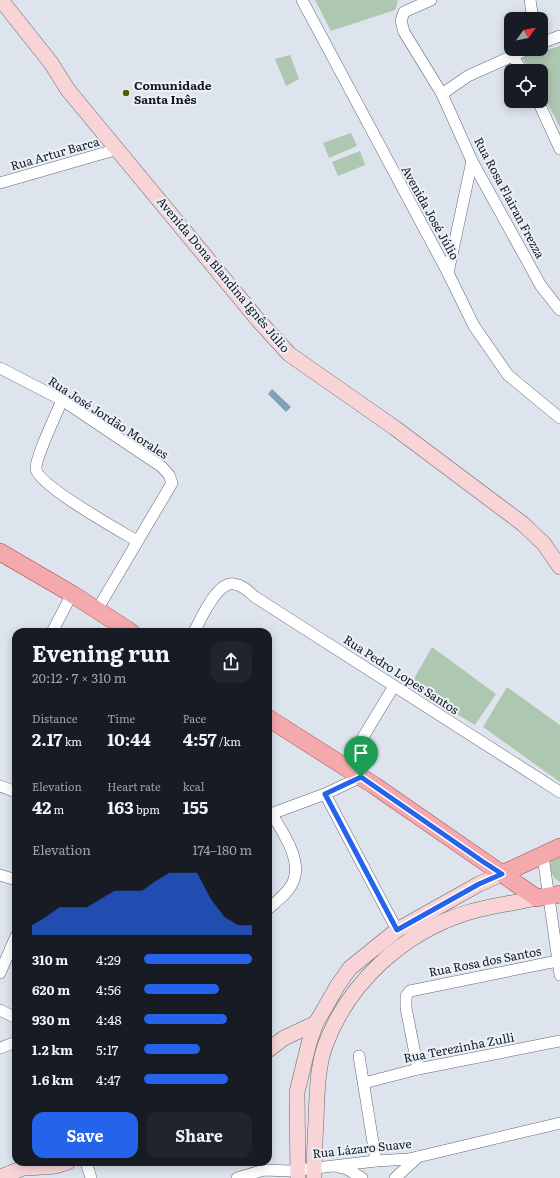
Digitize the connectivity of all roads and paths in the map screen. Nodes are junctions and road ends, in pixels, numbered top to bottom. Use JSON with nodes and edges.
{"nodes":[{"id":1,"x":1,"y":0,"type":"edge"},
{"id":2,"x":302,"y":0,"type":"edge"},
{"id":3,"x":431,"y":0,"type":"edge"},
{"id":4,"x":530,"y":0,"type":"edge"},
{"id":5,"x":532,"y":12,"type":"edge"},
{"id":6,"x":560,"y":36,"type":"edge"},
{"id":7,"x":548,"y":40,"type":"edge"},
{"id":8,"x":513,"y":56,"type":"joint"},
{"id":9,"x":518,"y":64,"type":"edge"},
{"id":10,"x":442,"y":94,"type":"junction"},
{"id":11,"x":541,"y":108,"type":"edge"},
{"id":12,"x":118,"y":149,"type":"junction"},
{"id":13,"x":560,"y":149,"type":"edge"},
{"id":14,"x":472,"y":160,"type":"junction"},
{"id":15,"x":0,"y":183,"type":"edge"},
{"id":16,"x":448,"y":273,"type":"junction"},
{"id":17,"x":560,"y":310,"type":"edge"},
{"id":18,"x":0,"y":368,"type":"edge"},
{"id":19,"x":62,"y":400,"type":"junction"},
{"id":20,"x":560,"y":418,"type":"edge"},
{"id":21,"x":137,"y":541,"type":"junction"},
{"id":22,"x":0,"y":552,"type":"edge"},
{"id":23,"x":560,"y":567,"type":"edge"},
{"id":24,"x":72,"y":594,"type":"junction"},
{"id":25,"x":97,"y":610,"type":"junction"},
{"id":26,"x":54,"y":628,"type":"edge"},
{"id":27,"x":125,"y":628,"type":"edge"},
{"id":28,"x":196,"y":628,"type":"edge"},
{"id":29,"x":394,"y":686,"type":"junction"},
{"id":30,"x":272,"y":720,"type":"edge"},
{"id":31,"x":345,"y":766,"type":"junction"},
{"id":32,"x":361,"y":777,"type":"junction"},
{"id":33,"x":0,"y":786,"type":"edge"},
{"id":34,"x":12,"y":790,"type":"edge"},
{"id":35,"x":560,"y":792,"type":"edge"},
{"id":36,"x":325,"y":794,"type":"junction"},
{"id":37,"x":272,"y":813,"type":"edge"},
{"id":38,"x":272,"y":817,"type":"edge"},
{"id":39,"x":560,"y":847,"type":"edge"},
{"id":40,"x":543,"y":856,"type":"junction"},
{"id":41,"x":502,"y":874,"type":"junction"},
{"id":42,"x":0,"y":875,"type":"edge"},
{"id":43,"x":12,"y":879,"type":"edge"},
{"id":44,"x":548,"y":895,"type":"edge"},
{"id":45,"x":272,"y":906,"type":"edge"},
{"id":46,"x":397,"y":930,"type":"junction"},
{"id":47,"x":12,"y":945,"type":"edge"},
{"id":48,"x":557,"y":961,"type":"junction"},
{"id":49,"x":0,"y":973,"type":"edge"},
{"id":50,"x":560,"y":975,"type":"edge"},
{"id":51,"x":0,"y":1010,"type":"edge"},
{"id":52,"x":12,"y":1016,"type":"edge"},
{"id":53,"x":316,"y":1023,"type":"junction"},
{"id":54,"x":560,"y":1041,"type":"edge"},
{"id":55,"x":12,"y":1044,"type":"edge"},
{"id":56,"x":272,"y":1047,"type":"edge"},
{"id":57,"x":0,"y":1048,"type":"edge"},
{"id":58,"x":359,"y":1056,"type":"dead end"},
{"id":59,"x":418,"y":1069,"type":"junction"},
{"id":60,"x":364,"y":1083,"type":"junction"},
{"id":61,"x":560,"y":1123,"type":"edge"},
{"id":62,"x":420,"y":1155,"type":"junction"},
{"id":63,"x":376,"y":1161,"type":"junction"},
{"id":64,"x":331,"y":1165,"type":"junction"},
{"id":65,"x":30,"y":1166,"type":"edge"},
{"id":66,"x":87,"y":1166,"type":"edge"},
{"id":67,"x":314,"y":1172,"type":"edge"},
{"id":68,"x":292,"y":1174,"type":"edge"},
{"id":69,"x":0,"y":1177,"type":"edge"},
{"id":70,"x":91,"y":1178,"type":"edge"},
{"id":71,"x":237,"y":1178,"type":"edge"},
{"id":72,"x":362,"y":1178,"type":"edge"},
{"id":73,"x":395,"y":1178,"type":"edge"}],
"edges":[{"from":1,"to":12,"type":"main road","name":"Avenida Dona Blandina Ignês Júlio"},
{"from":2,"to":16,"type":"street","name":"Avenida José Júlio"},
{"from":3,"to":10,"type":"street","name":"Rua Rosa Flairan Frezza"},
{"from":4,"to":5,"type":"street"},
{"from":6,"to":7,"type":"street"},
{"from":8,"to":9,"type":"street"},
{"from":8,"to":10,"type":"street"},
{"from":10,"to":14,"type":"street","name":"Rua Rosa Flairan Frezza"},
{"from":11,"to":13,"type":"street"},
{"from":12,"to":15,"type":"street","name":"Rua Artur Barca"},
{"from":12,"to":23,"type":"main road","name":"Avenida Dona Blandina Ignês Júlio"},
{"from":14,"to":16,"type":"street"},
{"from":14,"to":17,"type":"street","name":"Rua Rosa Flairan Frezza"},
{"from":16,"to":20,"type":"street","name":"Avenida José Júlio"},
{"from":18,"to":19,"type":"street","name":"Rua José Jordão Morales"},
{"from":19,"to":21,"type":"street"},
{"from":19,"to":21,"type":"street","name":"Rua José Jordão Morales"},
{"from":21,"to":25,"type":"street","name":"Rua José Jordão Morales"},
{"from":22,"to":24,"type":"main road"},
{"from":24,"to":25,"type":"main road"},
{"from":24,"to":26,"type":"street"},
{"from":25,"to":27,"type":"main road"},
{"from":28,"to":29,"type":"street","name":"Rua Pedro Lopes Santos"},
{"from":29,"to":31,"type":"street"},
{"from":29,"to":35,"type":"street","name":"Rua Pedro Lopes Santos"},
{"from":30,"to":31,"type":"main road"},
{"from":31,"to":32,"type":"main road"},
{"from":32,"to":36,"type":"street"},
{"from":32,"to":41,"type":"main road"},
{"from":33,"to":34,"type":"street"},
{"from":36,"to":37,"type":"street"},
{"from":36,"to":46,"type":"street"},
{"from":38,"to":45,"type":"street"},
{"from":39,"to":40,"type":"main road"},
{"from":40,"to":41,"type":"main road"},
{"from":40,"to":44,"type":"street"},
{"from":41,"to":44,"type":"main road"},
{"from":41,"to":46,"type":"main road"},
{"from":42,"to":43,"type":"street"},
{"from":44,"to":48,"type":"street"},
{"from":44,"to":67,"type":"main road"},
{"from":46,"to":53,"type":"main road"},
{"from":47,"to":49,"type":"street"},
{"from":48,"to":50,"type":"street"},
{"from":48,"to":59,"type":"street","name":"Rua Rosa dos Santos"},
{"from":51,"to":52,"type":"street"},
{"from":53,"to":56,"type":"main road"},
{"from":53,"to":68,"type":"main road"},
{"from":54,"to":59,"type":"street","name":"Rua Terezinha Zulli"},
{"from":55,"to":57,"type":"street"},
{"from":58,"to":60,"type":"street"},
{"from":59,"to":60,"type":"street","name":"Rua Terezinha Zulli"},
{"from":60,"to":63,"type":"street"},
{"from":61,"to":62,"type":"street","name":"Rua Lázaro Suave"},
{"from":62,"to":63,"type":"street","name":"Rua Lázaro Suave"},
{"from":62,"to":73,"type":"street"},
{"from":63,"to":64,"type":"street","name":"Rua Lázaro Suave"},
{"from":64,"to":67,"type":"street","name":"Rua Lázaro Suave"},
{"from":64,"to":72,"type":"street"},
{"from":65,"to":69,"type":"main road"},
{"from":66,"to":70,"type":"street"},
{"from":67,"to":68,"type":"street","name":"Rua Lázaro Suave"},
{"from":68,"to":71,"type":"street","name":"Rua Lázaro Suave"}]}
